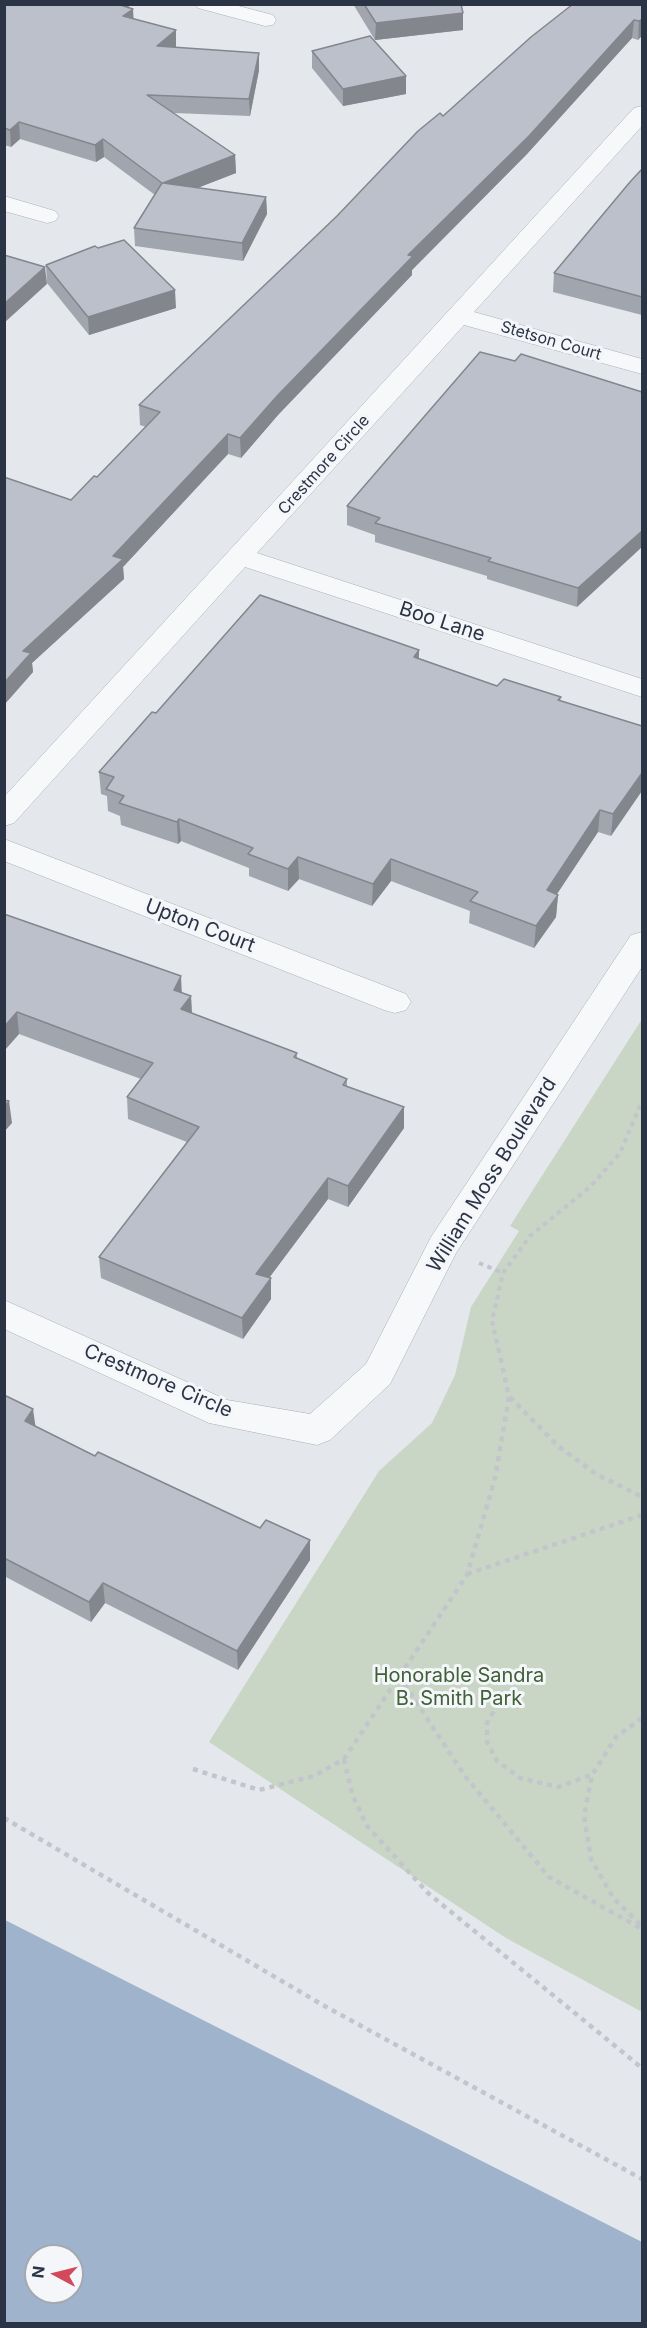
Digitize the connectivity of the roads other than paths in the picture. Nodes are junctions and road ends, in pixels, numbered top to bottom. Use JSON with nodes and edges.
{"nodes":[{"id":1,"x":205,"y":4,"type":"edge"},
{"id":2,"x":265,"y":20,"type":"dead end"},
{"id":3,"x":642,"y":113,"type":"edge"},
{"id":4,"x":4,"y":203,"type":"edge"},
{"id":5,"x":46,"y":216,"type":"dead end"},
{"id":6,"x":460,"y":315,"type":"junction"},
{"id":7,"x":642,"y":368,"type":"edge"},
{"id":8,"x":241,"y":556,"type":"junction"},
{"id":9,"x":642,"y":688,"type":"edge"},
{"id":10,"x":4,"y":816,"type":"edge"},
{"id":11,"x":4,"y":849,"type":"edge"},
{"id":12,"x":642,"y":943,"type":"edge"},
{"id":13,"x":395,"y":1002,"type":"dead end"},
{"id":14,"x":4,"y":1313,"type":"edge"},
{"id":15,"x":317,"y":1430,"type":"joint"}],
"edges":[{"from":1,"to":2,"type":"street"},
{"from":3,"to":6,"type":"street","name":"Crestmore Circle"},
{"from":4,"to":5,"type":"street"},
{"from":6,"to":7,"type":"street","name":"Stetson Court"},
{"from":6,"to":8,"type":"street","name":"Crestmore Circle"},
{"from":8,"to":9,"type":"street","name":"Boo Lane"},
{"from":8,"to":10,"type":"street","name":"Crestmore Circle"},
{"from":11,"to":13,"type":"street","name":"Upton Court"},
{"from":12,"to":15,"type":"street","name":"William Moss Boulevard"},
{"from":14,"to":15,"type":"street","name":"Crestmore Circle"}]}
